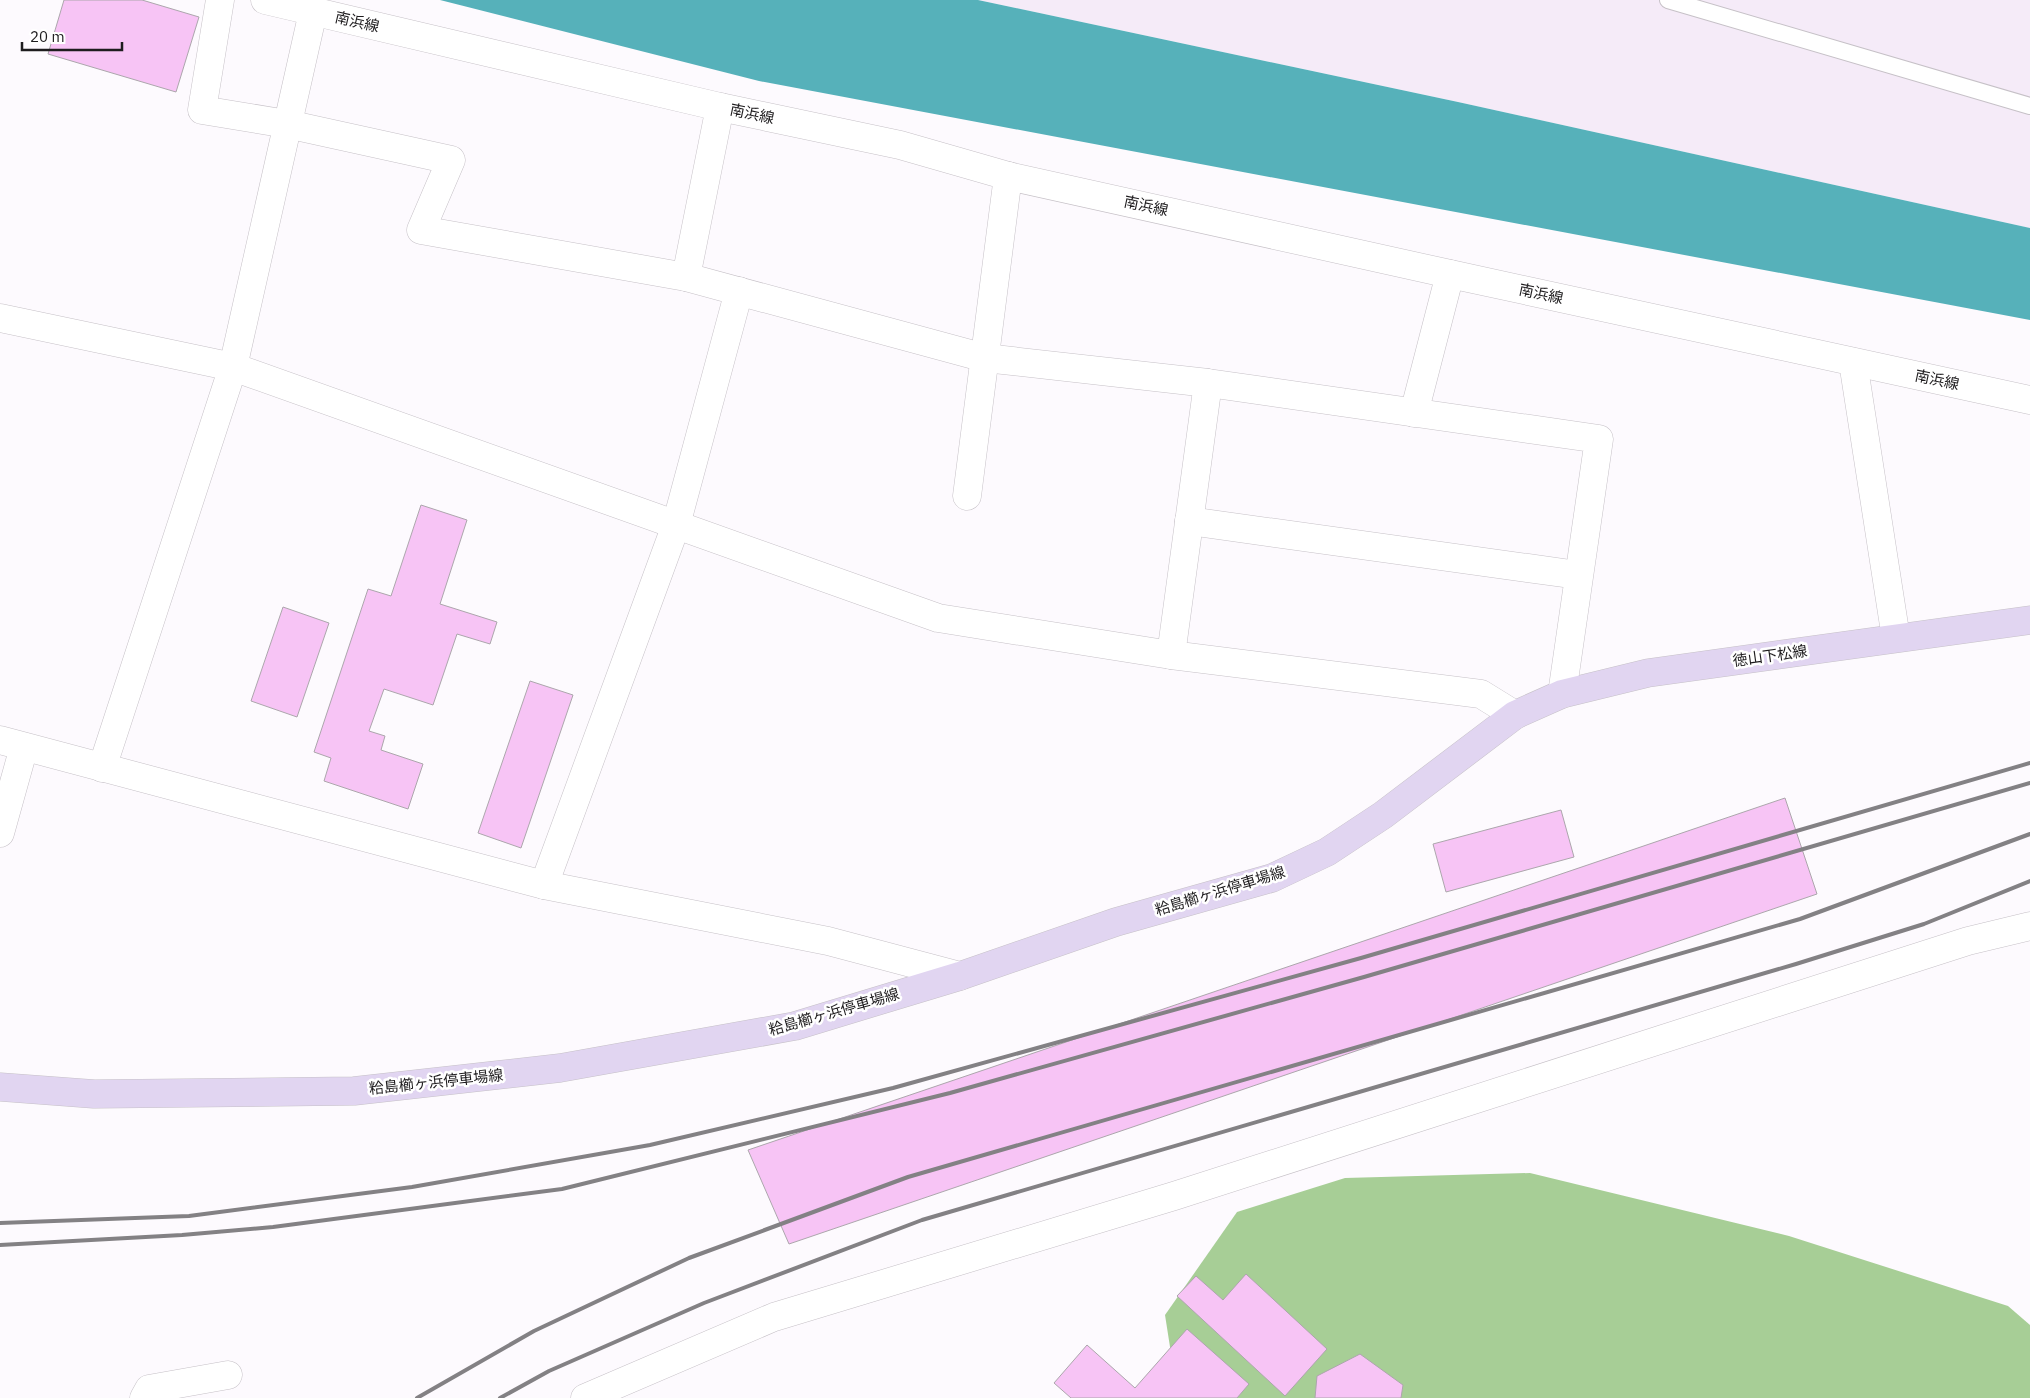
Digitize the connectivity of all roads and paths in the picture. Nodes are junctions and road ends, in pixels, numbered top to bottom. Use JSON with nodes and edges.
{"nodes":[{"id":1,"x":220,"y":0,"type":"edge"},
{"id":2,"x":265,"y":0,"type":"edge"},
{"id":3,"x":1668,"y":0,"type":"edge"},
{"id":4,"x":313,"y":12,"type":"junction"},
{"id":5,"x":2030,"y":106,"type":"edge"},
{"id":6,"x":720,"y":107,"type":"junction"},
{"id":7,"x":287,"y":124,"type":"junction"},
{"id":8,"x":1008,"y":176,"type":"junction"},
{"id":9,"x":1450,"y":274,"type":"junction"},
{"id":10,"x":686,"y":277,"type":"junction"},
{"id":11,"x":739,"y":291,"type":"junction"},
{"id":12,"x":0,"y":318,"type":"edge"},
{"id":13,"x":986,"y":358,"type":"junction"},
{"id":14,"x":1853,"y":362,"type":"junction"},
{"id":15,"x":233,"y":368,"type":"junction"},
{"id":16,"x":1208,"y":383,"type":"junction"},
{"id":17,"x":2030,"y":400,"type":"edge"},
{"id":18,"x":1414,"y":413,"type":"junction"},
{"id":19,"x":967,"y":496,"type":"dead end"},
{"id":20,"x":1189,"y":521,"type":"junction"},
{"id":21,"x":676,"y":525,"type":"junction"},
{"id":22,"x":1578,"y":575,"type":"junction"},
{"id":23,"x":2030,"y":620,"type":"edge"},
{"id":24,"x":1896,"y":638,"type":"junction"},
{"id":25,"x":1171,"y":655,"type":"junction"},
{"id":26,"x":1562,"y":694,"type":"junction"},
{"id":27,"x":1515,"y":715,"type":"junction"},
{"id":28,"x":12,"y":744,"type":"edge"},
{"id":29,"x":102,"y":768,"type":"junction"},
{"id":30,"x":0,"y":833,"type":"edge"},
{"id":31,"x":544,"y":886,"type":"junction"},
{"id":32,"x":2030,"y":926,"type":"edge"},
{"id":33,"x":960,"y":976,"type":"junction"},
{"id":34,"x":0,"y":1087,"type":"edge"},
{"id":35,"x":228,"y":1376,"type":"dead end"},
{"id":36,"x":144,"y":1398,"type":"edge"},
{"id":37,"x":585,"y":1398,"type":"edge"}],
"edges":[{"from":1,"to":7,"type":"street"},
{"from":2,"to":4,"type":"street","name":"南浜線"},
{"from":3,"to":5,"type":"lane"},
{"from":4,"to":6,"type":"street","name":"南浜線"},
{"from":4,"to":7,"type":"street"},
{"from":6,"to":8,"type":"street","name":"南浜線"},
{"from":6,"to":10,"type":"street"},
{"from":7,"to":10,"type":"street"},
{"from":7,"to":15,"type":"street"},
{"from":8,"to":9,"type":"street","name":"南浜線"},
{"from":8,"to":13,"type":"street"},
{"from":9,"to":14,"type":"street","name":"南浜線"},
{"from":9,"to":18,"type":"street"},
{"from":10,"to":11,"type":"street"},
{"from":11,"to":13,"type":"street"},
{"from":11,"to":21,"type":"street"},
{"from":12,"to":15,"type":"street"},
{"from":13,"to":16,"type":"street"},
{"from":13,"to":19,"type":"street"},
{"from":14,"to":17,"type":"street","name":"南浜線"},
{"from":14,"to":24,"type":"street"},
{"from":15,"to":21,"type":"street"},
{"from":15,"to":29,"type":"street"},
{"from":16,"to":18,"type":"street"},
{"from":16,"to":20,"type":"street"},
{"from":18,"to":22,"type":"street"},
{"from":20,"to":22,"type":"street"},
{"from":20,"to":25,"type":"street"},
{"from":21,"to":25,"type":"street"},
{"from":21,"to":31,"type":"street"},
{"from":22,"to":26,"type":"street"},
{"from":23,"to":24,"type":"main road","name":"徳山下松線"},
{"from":24,"to":26,"type":"main road","name":"徳山下松線"},
{"from":25,"to":27,"type":"street"},
{"from":26,"to":27,"type":"main road","name":"徳山下松線"},
{"from":27,"to":33,"type":"main road","name":"粭島櫛ヶ浜停車場線"},
{"from":28,"to":29,"type":"street"},
{"from":28,"to":30,"type":"street"},
{"from":29,"to":31,"type":"street"},
{"from":31,"to":33,"type":"street"},
{"from":32,"to":37,"type":"street"},
{"from":33,"to":34,"type":"main road","name":"粭島櫛ヶ浜停車場線"},
{"from":35,"to":36,"type":"street"}]}
